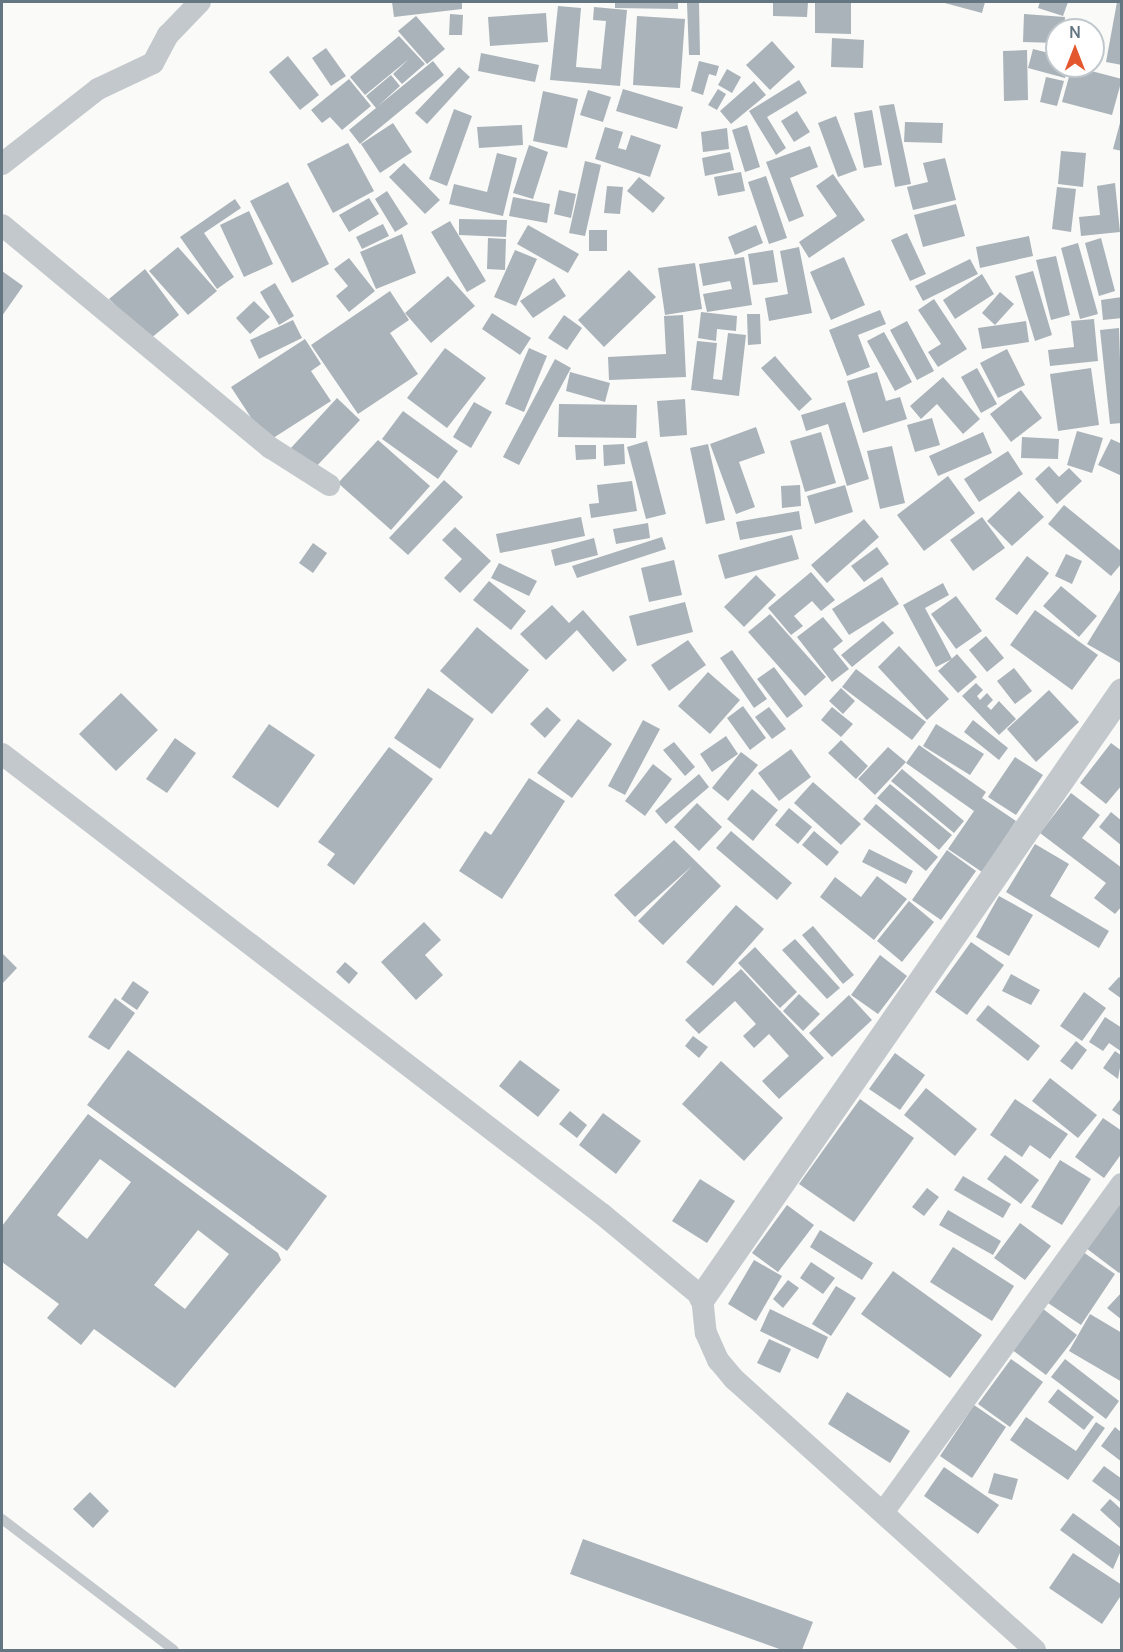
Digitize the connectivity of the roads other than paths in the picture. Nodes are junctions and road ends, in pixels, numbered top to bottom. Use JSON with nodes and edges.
{"nodes":[{"id":1,"x":200,"y":2,"type":"edge"},
{"id":2,"x":2,"y":164,"type":"edge"},
{"id":3,"x":2,"y":225,"type":"edge"},
{"id":4,"x":329,"y":485,"type":"dead end"},
{"id":5,"x":1122,"y":691,"type":"edge"},
{"id":6,"x":2,"y":754,"type":"edge"},
{"id":7,"x":1122,"y":1184,"type":"edge"},
{"id":8,"x":702,"y":1297,"type":"junction"},
{"id":9,"x":884,"y":1511,"type":"junction"},
{"id":10,"x":2,"y":1519,"type":"edge"},
{"id":11,"x":174,"y":1650,"type":"edge"},
{"id":12,"x":1035,"y":1650,"type":"edge"}],
"edges":[{"from":1,"to":2,"type":"street"},
{"from":3,"to":4,"type":"street"},
{"from":5,"to":8,"type":"street"},
{"from":6,"to":8,"type":"street"},
{"from":7,"to":9,"type":"street"},
{"from":8,"to":9,"type":"street"},
{"from":9,"to":12,"type":"street"},
{"from":10,"to":11,"type":"lane"}]}
